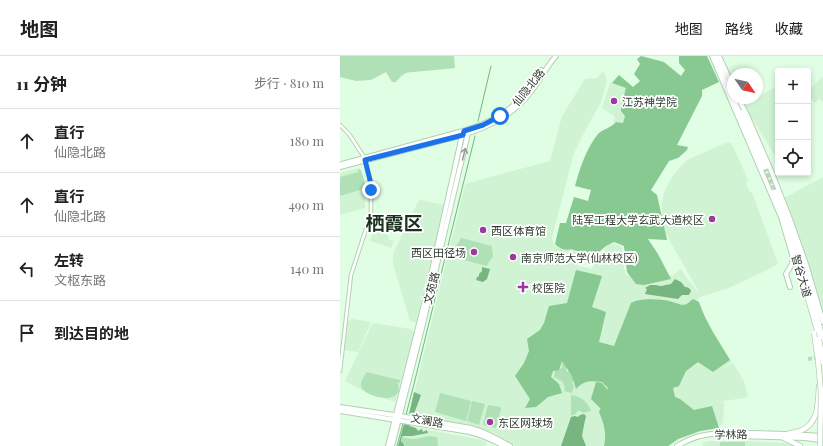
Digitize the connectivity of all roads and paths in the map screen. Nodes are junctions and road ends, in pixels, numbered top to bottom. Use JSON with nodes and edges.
{"nodes":[{"id":1,"x":553,"y":56,"type":"edge"},
{"id":2,"x":556,"y":56,"type":"edge"},
{"id":3,"x":716,"y":56,"type":"edge"},
{"id":4,"x":727,"y":76,"type":"edge"},
{"id":5,"x":727,"y":79,"type":"edge"},
{"id":6,"x":741,"y":104,"type":"edge"},
{"id":7,"x":738,"y":105,"type":"joint"},
{"id":8,"x":340,"y":125,"type":"edge"},
{"id":9,"x":469,"y":131,"type":"junction"},
{"id":10,"x":463,"y":133,"type":"junction"},
{"id":11,"x":364,"y":159,"type":"junction"},
{"id":12,"x":340,"y":166,"type":"edge"},
{"id":13,"x":765,"y":169,"type":"junction"},
{"id":14,"x":775,"y":191,"type":"junction"},
{"id":15,"x":449,"y":205,"type":"junction"},
{"id":16,"x":781,"y":218,"type":"junction"},
{"id":17,"x":800,"y":248,"type":"junction"},
{"id":18,"x":790,"y":287,"type":"dead end"},
{"id":19,"x":806,"y":291,"type":"junction"},
{"id":20,"x":812,"y":299,"type":"junction"},
{"id":21,"x":823,"y":322,"type":"edge"},
{"id":22,"x":823,"y":330,"type":"edge"},
{"id":23,"x":821,"y":340,"type":"edge"},
{"id":24,"x":823,"y":362,"type":"edge"},
{"id":25,"x":340,"y":371,"type":"edge"},
{"id":26,"x":819,"y":372,"type":"junction"},
{"id":27,"x":340,"y":407,"type":"edge"},
{"id":28,"x":340,"y":411,"type":"edge"},
{"id":29,"x":399,"y":418,"type":"junction"},
{"id":30,"x":410,"y":420,"type":"junction"},
{"id":31,"x":788,"y":434,"type":"junction"},
{"id":32,"x":823,"y":436,"type":"edge"},
{"id":33,"x":782,"y":437,"type":"junction"},
{"id":34,"x":817,"y":439,"type":"joint"},
{"id":35,"x":823,"y":440,"type":"edge"},
{"id":36,"x":388,"y":446,"type":"edge"},
{"id":37,"x":392,"y":446,"type":"edge"},
{"id":38,"x":504,"y":446,"type":"edge"},
{"id":39,"x":510,"y":446,"type":"edge"},
{"id":40,"x":677,"y":446,"type":"edge"},
{"id":41,"x":682,"y":446,"type":"edge"},
{"id":42,"x":800,"y":446,"type":"edge"},
{"id":43,"x":820,"y":446,"type":"edge"}],
"edges":[{"from":1,"to":9,"type":"main road","name":"仙隐北路"},
{"from":2,"to":9,"type":"main road","name":"仙隐北路"},
{"from":3,"to":4,"type":"main road"},
{"from":3,"to":5,"type":"highway"},
{"from":3,"to":7,"type":"highway"},
{"from":3,"to":13,"type":"main road"},
{"from":6,"to":13,"type":"main road"},
{"from":7,"to":13,"type":"highway"},
{"from":8,"to":11,"type":"street"},
{"from":9,"to":10,"type":"main road","name":"仙隐北路"},
{"from":15,"to":9,"type":"main road","name":"文苑路","one_way":true},
{"from":10,"to":11,"type":"main road","name":"仙隐北路"},
{"from":10,"to":15,"type":"main road","name":"文苑路"},
{"from":11,"to":12,"type":"main road","name":"仙隐北路"},
{"from":11,"to":25,"type":"street"},
{"from":13,"to":14,"type":"main road"},
{"from":13,"to":14,"type":"main road"},
{"from":14,"to":16,"type":"main road"},
{"from":14,"to":17,"type":"main road"},
{"from":14,"to":19,"type":"highway","name":"智谷大道"},
{"from":14,"to":20,"type":"highway","name":"智谷大道"},
{"from":15,"to":29,"type":"main road","name":"文苑路"},
{"from":16,"to":18,"type":"main road"},
{"from":16,"to":19,"type":"highway"},
{"from":17,"to":20,"type":"highway"},
{"from":17,"to":21,"type":"main road"},
{"from":19,"to":23,"type":"highway","name":"智谷大道"},
{"from":19,"to":26,"type":"highway","bridge":true},
{"from":20,"to":22,"type":"highway"},
{"from":20,"to":23,"type":"highway","name":"智谷大道"},
{"from":23,"to":24,"type":"highway","name":"智谷大道","bridge":true},
{"from":26,"to":31,"type":"highway","bridge":true},
{"from":26,"to":43,"type":"highway","bridge":true},
{"from":27,"to":29,"type":"main road","name":"文澜路"},
{"from":28,"to":29,"type":"main road","name":"文澜路"},
{"from":29,"to":30,"type":"main road","name":"文澜路"},
{"from":29,"to":36,"type":"main road","name":"文苑路"},
{"from":29,"to":37,"type":"main road","name":"文苑路"},
{"from":30,"to":38,"type":"main road","name":"文澜路"},
{"from":30,"to":39,"type":"main road","name":"文澜路"},
{"from":31,"to":32,"type":"main road","name":"学林路"},
{"from":31,"to":40,"type":"main road","name":"学林路"},
{"from":33,"to":34,"type":"main road","name":"学林路"},
{"from":33,"to":41,"type":"main road","name":"学林路"},
{"from":33,"to":42,"type":"highway"},
{"from":34,"to":35,"type":"highway"}]}
